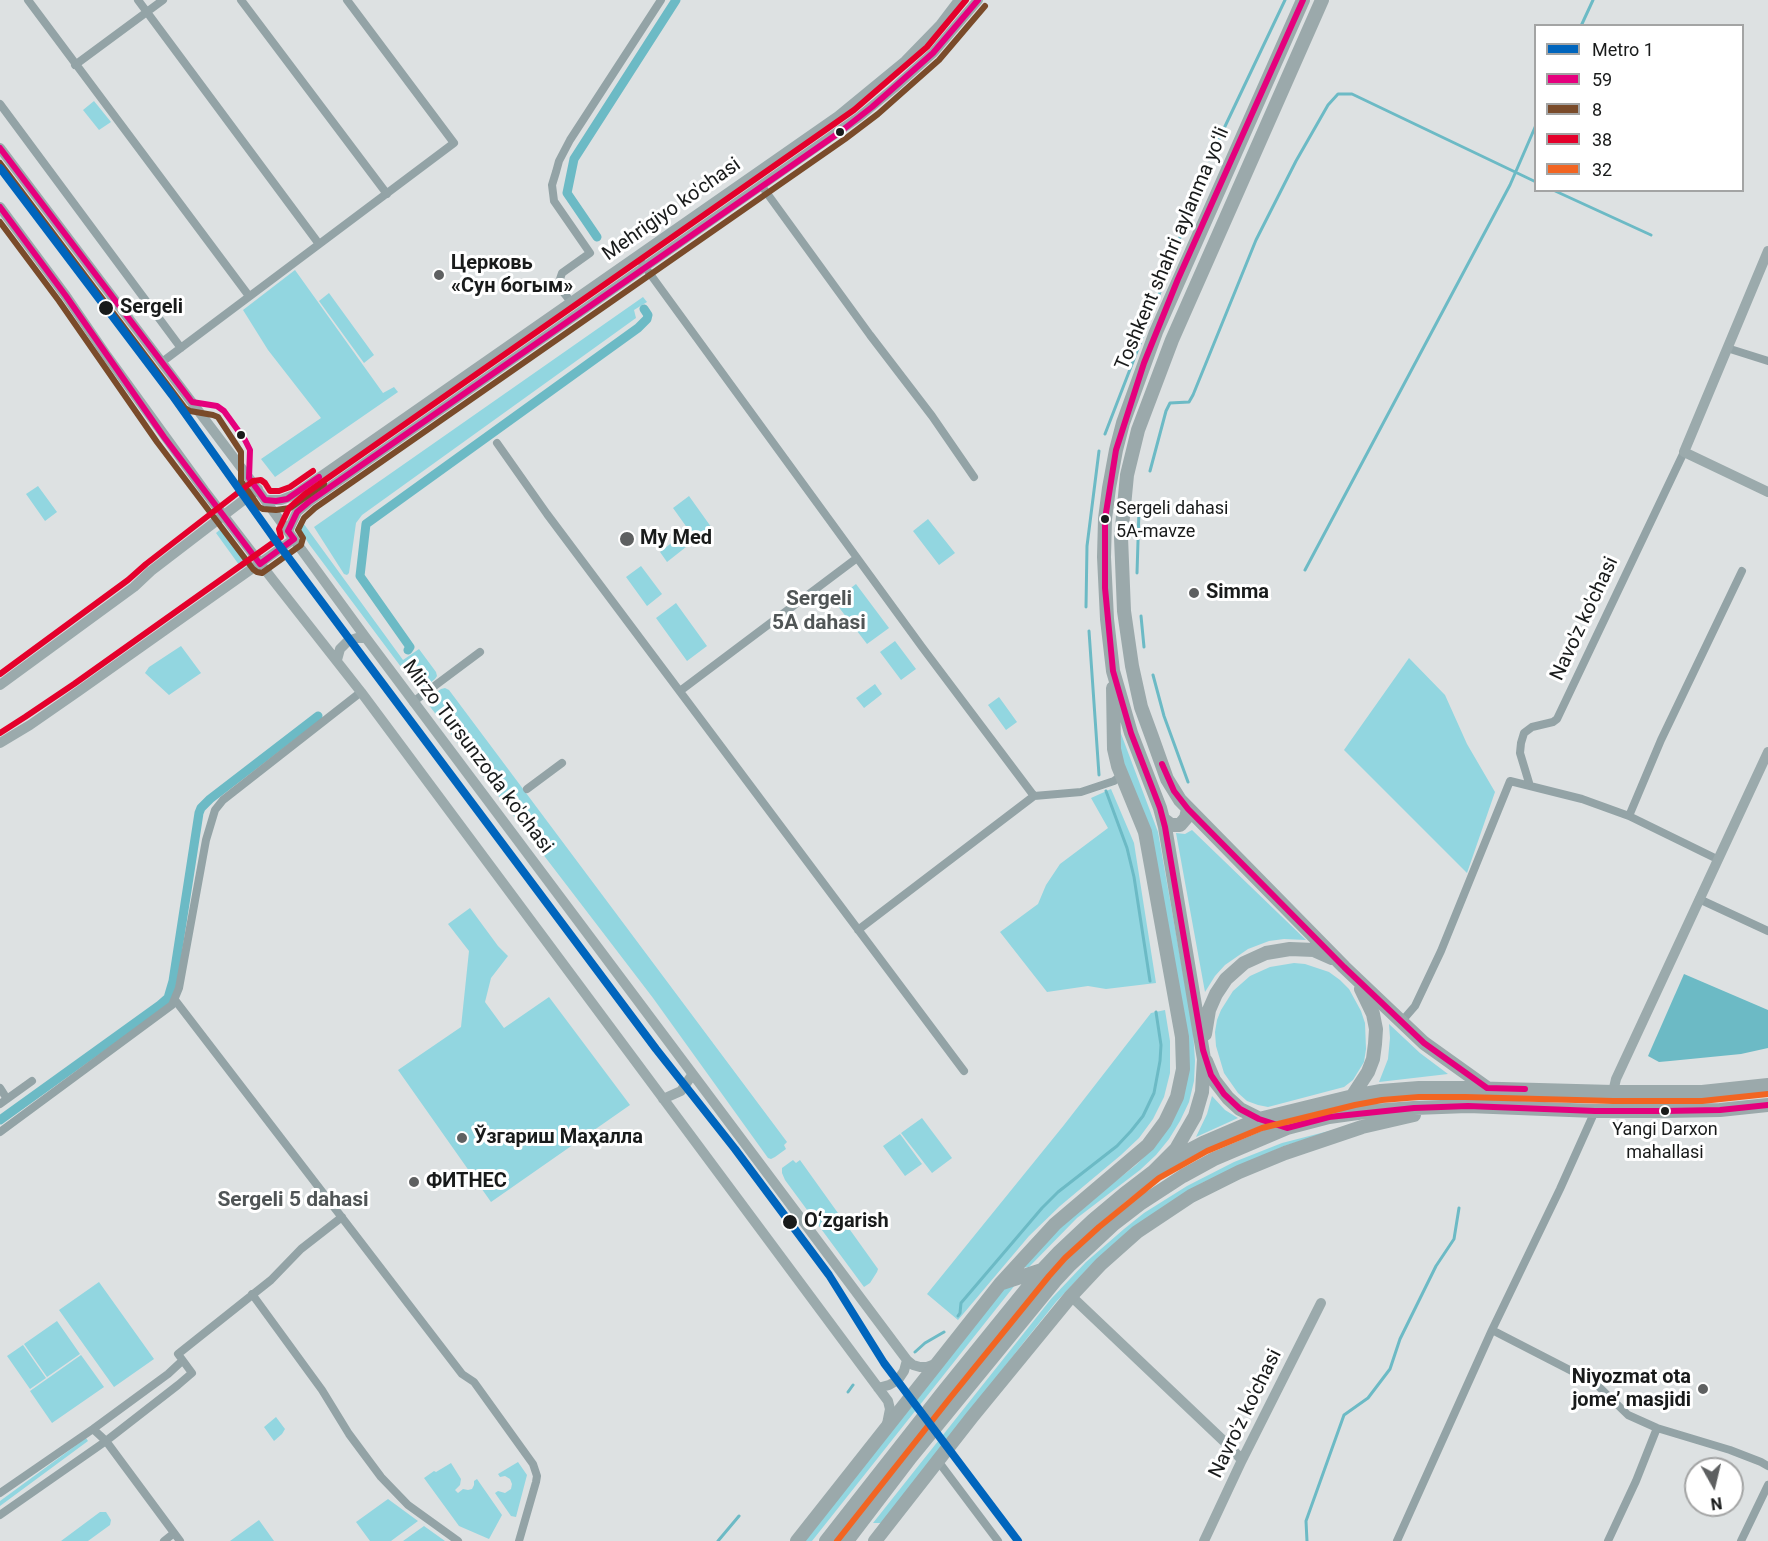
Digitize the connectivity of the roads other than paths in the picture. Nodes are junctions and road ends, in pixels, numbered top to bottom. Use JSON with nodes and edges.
{"nodes":[{"id":1,"x":28,"y":0,"type":"edge"},
{"id":2,"x":138,"y":0,"type":"edge"},
{"id":3,"x":163,"y":0,"type":"edge"},
{"id":4,"x":241,"y":0,"type":"edge"},
{"id":5,"x":347,"y":0,"type":"edge"},
{"id":6,"x":661,"y":0,"type":"edge"},
{"id":7,"x":959,"y":0,"type":"edge"},
{"id":8,"x":978,"y":0,"type":"edge"},
{"id":9,"x":1302,"y":0,"type":"edge"},
{"id":10,"x":1322,"y":0,"type":"edge"},
{"id":11,"x":147,"y":12,"type":"junction"},
{"id":12,"x":75,"y":64,"type":"junction"},
{"id":13,"x":0,"y":104,"type":"edge"},
{"id":14,"x":0,"y":148,"type":"edge"},
{"id":15,"x":1223,"y":178,"type":"junction"},
{"id":16,"x":761,"y":185,"type":"junction"},
{"id":17,"x":1240,"y":186,"type":"junction"},
{"id":18,"x":387,"y":194,"type":"junction"},
{"id":19,"x":0,"y":207,"type":"edge"},
{"id":20,"x":319,"y":244,"type":"junction"},
{"id":21,"x":1768,"y":251,"type":"edge"},
{"id":22,"x":637,"y":256,"type":"junction"},
{"id":23,"x":645,"y":267,"type":"junction"},
{"id":24,"x":1178,"y":279,"type":"junction"},
{"id":25,"x":1195,"y":286,"type":"junction"},
{"id":26,"x":249,"y":296,"type":"junction"},
{"id":27,"x":571,"y":302,"type":"junction"},
{"id":28,"x":181,"y":348,"type":"junction"},
{"id":29,"x":1726,"y":348,"type":"junction"},
{"id":30,"x":162,"y":362,"type":"junction"},
{"id":31,"x":1768,"y":362,"type":"edge"},
{"id":32,"x":497,"y":443,"type":"dead end"},
{"id":33,"x":1684,"y":452,"type":"junction"},
{"id":34,"x":974,"y":477,"type":"dead end"},
{"id":35,"x":258,"y":489,"type":"junction"},
{"id":36,"x":1768,"y":492,"type":"edge"},
{"id":37,"x":266,"y":500,"type":"junction"},
{"id":38,"x":224,"y":516,"type":"junction"},
{"id":39,"x":291,"y":535,"type":"junction"},
{"id":40,"x":857,"y":558,"type":"junction"},
{"id":41,"x":260,"y":564,"type":"junction"},
{"id":42,"x":1742,"y":571,"type":"dead end"},
{"id":43,"x":366,"y":638,"type":"junction"},
{"id":44,"x":480,"y":652,"type":"dead end"},
{"id":45,"x":337,"y":660,"type":"junction"},
{"id":46,"x":1113,"y":671,"type":"junction"},
{"id":47,"x":0,"y":685,"type":"edge"},
{"id":48,"x":680,"y":691,"type":"junction"},
{"id":49,"x":361,"y":692,"type":"junction"},
{"id":50,"x":413,"y":702,"type":"junction"},
{"id":51,"x":0,"y":743,"type":"edge"},
{"id":52,"x":1768,"y":752,"type":"edge"},
{"id":53,"x":562,"y":763,"type":"dead end"},
{"id":54,"x":1122,"y":775,"type":"junction"},
{"id":55,"x":1530,"y":786,"type":"junction"},
{"id":56,"x":527,"y":789,"type":"dead end"},
{"id":57,"x":1034,"y":796,"type":"junction"},
{"id":58,"x":1188,"y":809,"type":"junction"},
{"id":59,"x":1629,"y":816,"type":"junction"},
{"id":60,"x":1163,"y":819,"type":"junction"},
{"id":61,"x":1717,"y":859,"type":"junction"},
{"id":62,"x":1699,"y":899,"type":"junction"},
{"id":63,"x":858,"y":930,"type":"junction"},
{"id":64,"x":1768,"y":931,"type":"edge"},
{"id":65,"x":1344,"y":967,"type":"junction"},
{"id":66,"x":175,"y":1000,"type":"junction"},
{"id":67,"x":1402,"y":1021,"type":"junction"},
{"id":68,"x":1203,"y":1050,"type":"junction"},
{"id":69,"x":964,"y":1071,"type":"dead end"},
{"id":70,"x":692,"y":1075,"type":"junction"},
{"id":71,"x":32,"y":1081,"type":"dead end"},
{"id":72,"x":1768,"y":1085,"type":"edge"},
{"id":73,"x":0,"y":1088,"type":"edge"},
{"id":74,"x":1488,"y":1088,"type":"junction"},
{"id":75,"x":1613,"y":1092,"type":"junction"},
{"id":76,"x":1353,"y":1096,"type":"junction"},
{"id":77,"x":663,"y":1099,"type":"junction"},
{"id":78,"x":3,"y":1101,"type":"edge"},
{"id":79,"x":1768,"y":1104,"type":"edge"},
{"id":80,"x":1468,"y":1106,"type":"junction"},
{"id":81,"x":1595,"y":1112,"type":"junction"},
{"id":82,"x":1329,"y":1117,"type":"junction"},
{"id":83,"x":1259,"y":1119,"type":"junction"},
{"id":84,"x":1287,"y":1128,"type":"junction"},
{"id":85,"x":0,"y":1132,"type":"edge"},
{"id":86,"x":1154,"y":1171,"type":"junction"},
{"id":87,"x":342,"y":1217,"type":"junction"},
{"id":88,"x":1042,"y":1270,"type":"junction"},
{"id":89,"x":1000,"y":1284,"type":"junction"},
{"id":90,"x":252,"y":1294,"type":"junction"},
{"id":91,"x":1071,"y":1296,"type":"junction"},
{"id":92,"x":1321,"y":1303,"type":"dead end"},
{"id":93,"x":1492,"y":1330,"type":"junction"},
{"id":94,"x":907,"y":1360,"type":"junction"},
{"id":95,"x":182,"y":1361,"type":"junction"},
{"id":96,"x":938,"y":1363,"type":"junction"},
{"id":97,"x":878,"y":1388,"type":"junction"},
{"id":98,"x":1657,"y":1428,"type":"junction"},
{"id":99,"x":93,"y":1429,"type":"junction"},
{"id":100,"x":883,"y":1432,"type":"junction"},
{"id":101,"x":106,"y":1441,"type":"junction"},
{"id":102,"x":1242,"y":1460,"type":"junction"},
{"id":103,"x":938,"y":1461,"type":"junction"},
{"id":104,"x":1768,"y":1466,"type":"edge"},
{"id":105,"x":1768,"y":1485,"type":"edge"},
{"id":106,"x":0,"y":1493,"type":"edge"},
{"id":107,"x":0,"y":1515,"type":"edge"},
{"id":108,"x":888,"y":1525,"type":"junction"},
{"id":109,"x":174,"y":1533,"type":"junction"},
{"id":110,"x":849,"y":1539,"type":"edge"},
{"id":111,"x":164,"y":1541,"type":"edge"},
{"id":112,"x":180,"y":1541,"type":"edge"},
{"id":113,"x":458,"y":1541,"type":"edge"},
{"id":114,"x":519,"y":1541,"type":"edge"},
{"id":115,"x":797,"y":1541,"type":"edge"},
{"id":116,"x":826,"y":1541,"type":"edge"},
{"id":117,"x":875,"y":1541,"type":"edge"},
{"id":118,"x":998,"y":1541,"type":"edge"},
{"id":119,"x":1204,"y":1541,"type":"edge"},
{"id":120,"x":1397,"y":1541,"type":"edge"},
{"id":121,"x":1608,"y":1541,"type":"edge"},
{"id":122,"x":1740,"y":1541,"type":"edge"}],
"edges":[{"from":1,"to":12,"type":"street"},
{"from":2,"to":11,"type":"street"},
{"from":3,"to":11,"type":"street"},
{"from":4,"to":18,"type":"street"},
{"from":5,"to":18,"type":"street"},
{"from":6,"to":27,"type":"street"},
{"from":7,"to":22,"type":"main road","name":"Mehrigiyo ko'chasi"},
{"from":8,"to":16,"type":"main road","name":"Mehrigiyo ko'chasi"},
{"from":9,"to":15,"type":"highway","name":"Toshkent shahri aylanma yoʻli"},
{"from":10,"to":17,"type":"highway","name":"Toshkent shahri aylanma yoʻli"},
{"from":11,"to":12,"type":"street"},
{"from":11,"to":20,"type":"street"},
{"from":12,"to":26,"type":"street"},
{"from":13,"to":28,"type":"street"},
{"from":14,"to":30,"type":"main road","name":"Mirzo Tursunzoda ko'chasi"},
{"from":15,"to":17,"type":"highway"},
{"from":15,"to":24,"type":"highway","name":"Toshkent shahri aylanma yoʻli"},
{"from":16,"to":23,"type":"main road","name":"Mehrigiyo ko'chasi"},
{"from":16,"to":34,"type":"street"},
{"from":17,"to":25,"type":"highway","name":"Toshkent shahri aylanma yoʻli"},
{"from":18,"to":20,"type":"street"},
{"from":19,"to":38,"type":"main road"},
{"from":20,"to":26,"type":"street"},
{"from":21,"to":29,"type":"main road","name":"Navo'z ko'chasi"},
{"from":22,"to":23,"type":"street"},
{"from":22,"to":27,"type":"main road","name":"Mehrigiyo ko'chasi"},
{"from":23,"to":39,"type":"main road","name":"Mehrigiyo ko'chasi"},
{"from":23,"to":40,"type":"street"},
{"from":24,"to":25,"type":"highway"},
{"from":24,"to":46,"type":"highway","name":"Toshkent shahri aylanma yoʻli"},
{"from":25,"to":58,"type":"highway","name":"Toshkent shahri aylanma yoʻli"},
{"from":26,"to":28,"type":"street"},
{"from":27,"to":37,"type":"main road","name":"Mehrigiyo ko'chasi"},
{"from":28,"to":30,"type":"street"},
{"from":29,"to":31,"type":"street"},
{"from":29,"to":33,"type":"main road","name":"Navo'z ko'chasi"},
{"from":30,"to":35,"type":"main road","name":"Mirzo Tursunzoda ko'chasi"},
{"from":32,"to":48,"type":"street"},
{"from":33,"to":36,"type":"main road"},
{"from":33,"to":55,"type":"street","name":"Navo'z ko'chasi"},
{"from":35,"to":37,"type":"main road","name":"Mirzo Tursunzoda ko'chasi"},
{"from":35,"to":38,"type":"main road"},
{"from":37,"to":39,"type":"main road","name":"Mirzo Tursunzoda ko'chasi"},
{"from":38,"to":41,"type":"main road"},
{"from":38,"to":47,"type":"main road"},
{"from":39,"to":41,"type":"main road","name":"Mehrigiyo ko'chasi"},
{"from":39,"to":43,"type":"main road","name":"Mirzo Tursunzoda ko'chasi"},
{"from":40,"to":48,"type":"street"},
{"from":40,"to":57,"type":"street"},
{"from":41,"to":45,"type":"main road"},
{"from":41,"to":51,"type":"main road","name":"Mehrigiyo ko'chasi"},
{"from":42,"to":59,"type":"street"},
{"from":43,"to":45,"type":"main road"},
{"from":43,"to":50,"type":"main road","name":"Mirzo Tursunzoda ko'chasi"},
{"from":44,"to":50,"type":"street"},
{"from":45,"to":49,"type":"main road"},
{"from":46,"to":54,"type":"highway"},
{"from":46,"to":60,"type":"highway","name":"Toshkent shahri aylanma yoʻli"},
{"from":48,"to":63,"type":"street"},
{"from":49,"to":66,"type":"street"},
{"from":49,"to":77,"type":"main road"},
{"from":50,"to":70,"type":"main road","name":"Mirzo Tursunzoda ko'chasi"},
{"from":52,"to":61,"type":"main road"},
{"from":53,"to":56,"type":"street"},
{"from":54,"to":57,"type":"street"},
{"from":54,"to":89,"type":"highway"},
{"from":55,"to":59,"type":"street"},
{"from":55,"to":67,"type":"street"},
{"from":57,"to":63,"type":"street"},
{"from":58,"to":60,"type":"highway"},
{"from":58,"to":65,"type":"highway","name":"Toshkent shahri aylanma yoʻli"},
{"from":59,"to":61,"type":"street"},
{"from":60,"to":68,"type":"highway","name":"Toshkent shahri aylanma yoʻli"},
{"from":61,"to":62,"type":"main road"},
{"from":62,"to":64,"type":"street"},
{"from":62,"to":75,"type":"main road"},
{"from":63,"to":69,"type":"street"},
{"from":65,"to":67,"type":"highway","name":"Toshkent shahri aylanma yoʻli"},
{"from":65,"to":68,"type":"highway","name":"Toshkent shahri aylanma yoʻli"},
{"from":65,"to":76,"type":"highway","name":"Toshkent shahri aylanma yoʻli"},
{"from":66,"to":85,"type":"street"},
{"from":66,"to":87,"type":"street"},
{"from":67,"to":74,"type":"highway","name":"Toshkent shahri aylanma yoʻli"},
{"from":68,"to":83,"type":"highway","name":"Toshkent shahri aylanma yoʻli"},
{"from":68,"to":86,"type":"highway","name":"Toshkent shahri aylanma yoʻli"},
{"from":70,"to":77,"type":"main road"},
{"from":70,"to":94,"type":"main road","name":"Mirzo Tursunzoda ko'chasi"},
{"from":71,"to":78,"type":"street"},
{"from":72,"to":75,"type":"highway"},
{"from":73,"to":78,"type":"street"},
{"from":74,"to":75,"type":"highway"},
{"from":74,"to":76,"type":"highway"},
{"from":76,"to":82,"type":"highway","name":"Toshkent shahri aylanma yoʻli"},
{"from":76,"to":83,"type":"highway"},
{"from":77,"to":97,"type":"main road"},
{"from":79,"to":81,"type":"highway"},
{"from":80,"to":81,"type":"highway"},
{"from":80,"to":82,"type":"highway"},
{"from":80,"to":91,"type":"highway"},
{"from":81,"to":93,"type":"street"},
{"from":82,"to":84,"type":"highway"},
{"from":83,"to":84,"type":"highway","name":"Toshkent shahri aylanma yoʻli"},
{"from":83,"to":86,"type":"highway"},
{"from":84,"to":110,"type":"highway"},
{"from":86,"to":88,"type":"highway"},
{"from":87,"to":90,"type":"street"},
{"from":87,"to":114,"type":"street"},
{"from":88,"to":89,"type":"highway"},
{"from":88,"to":116,"type":"highway"},
{"from":89,"to":96,"type":"highway"},
{"from":90,"to":95,"type":"street"},
{"from":90,"to":113,"type":"street"},
{"from":91,"to":102,"type":"main road"},
{"from":91,"to":103,"type":"highway"},
{"from":92,"to":102,"type":"main road","name":"Navro'z ko'chasi"},
{"from":93,"to":98,"type":"street"},
{"from":93,"to":120,"type":"street"},
{"from":94,"to":96,"type":"main road"},
{"from":94,"to":97,"type":"main road"},
{"from":95,"to":99,"type":"street"},
{"from":95,"to":101,"type":"street"},
{"from":96,"to":100,"type":"highway"},
{"from":97,"to":100,"type":"main road"},
{"from":98,"to":104,"type":"street"},
{"from":98,"to":121,"type":"street"},
{"from":99,"to":101,"type":"street"},
{"from":99,"to":106,"type":"street"},
{"from":100,"to":115,"type":"highway"},
{"from":101,"to":107,"type":"street"},
{"from":101,"to":109,"type":"street"},
{"from":102,"to":119,"type":"main road","name":"Navro'z ko'chasi"},
{"from":103,"to":108,"type":"highway"},
{"from":103,"to":118,"type":"street"},
{"from":105,"to":122,"type":"street"},
{"from":108,"to":110,"type":"highway"},
{"from":108,"to":117,"type":"highway"},
{"from":109,"to":111,"type":"street"},
{"from":109,"to":112,"type":"street"}]}
